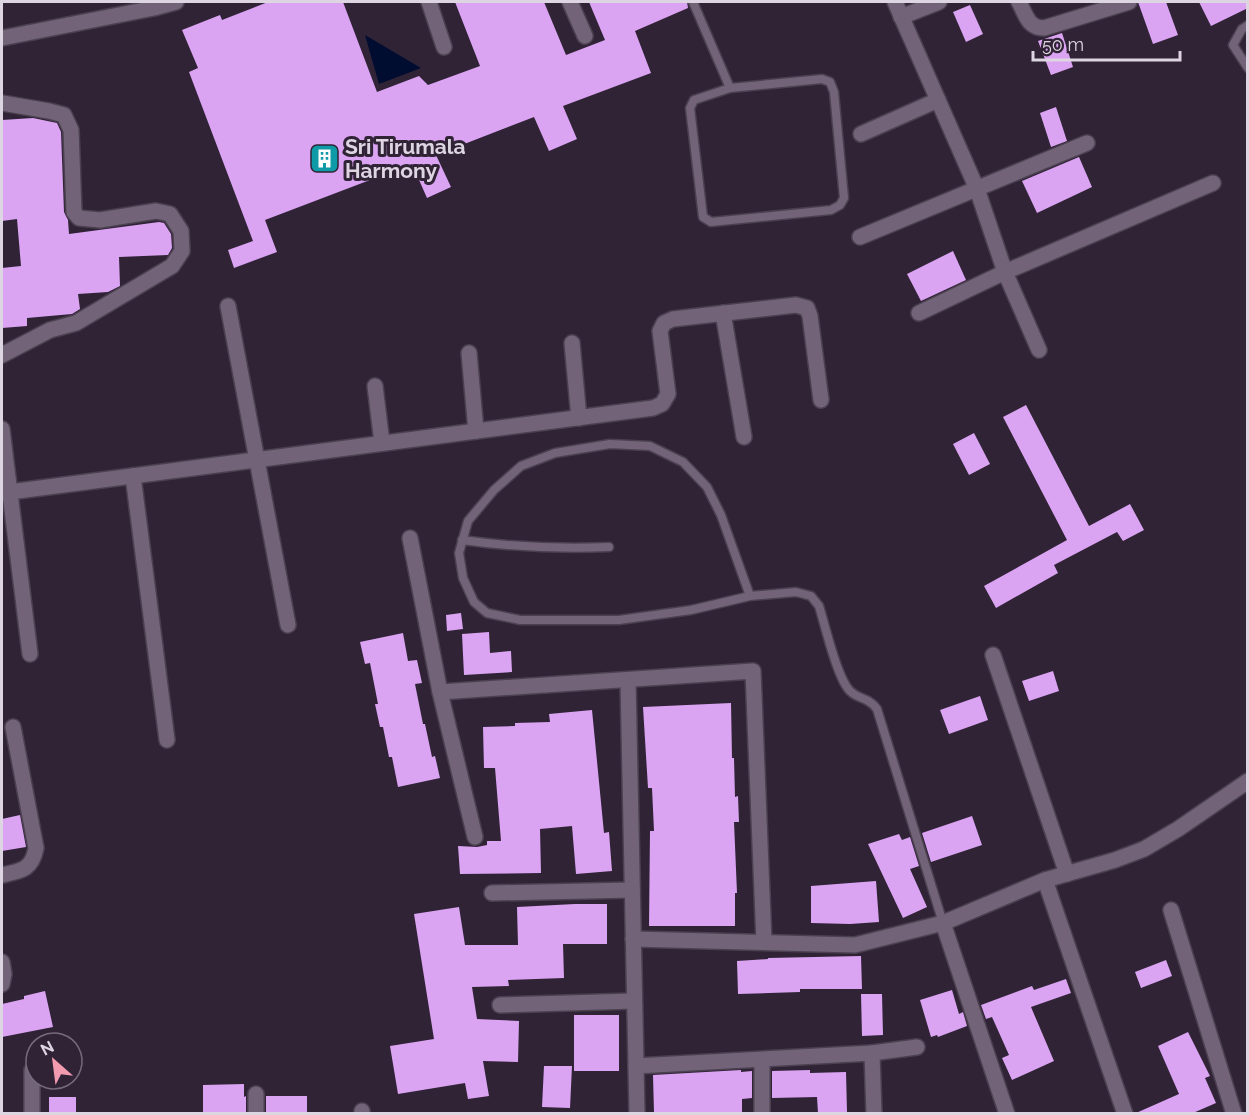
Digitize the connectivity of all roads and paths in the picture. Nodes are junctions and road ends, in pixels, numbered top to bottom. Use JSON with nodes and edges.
{"nodes":[{"id":1,"x":176,"y":2,"type":"edge"},
{"id":2,"x":429,"y":2,"type":"edge"},
{"id":3,"x":570,"y":2,"type":"edge"},
{"id":4,"x":693,"y":2,"type":"edge"},
{"id":5,"x":895,"y":2,"type":"edge"},
{"id":6,"x":939,"y":2,"type":"edge"},
{"id":7,"x":1019,"y":2,"type":"edge"},
{"id":8,"x":1129,"y":2,"type":"edge"},
{"id":9,"x":902,"y":17,"type":"junction"},
{"id":10,"x":1248,"y":25,"type":"edge"},
{"id":11,"x":585,"y":36,"type":"dead end"},
{"id":12,"x":2,"y":38,"type":"edge"},
{"id":13,"x":444,"y":47,"type":"dead end"},
{"id":14,"x":1248,"y":68,"type":"edge"},
{"id":15,"x":730,"y":88,"type":"junction"},
{"id":16,"x":938,"y":100,"type":"junction"},
{"id":17,"x":2,"y":103,"type":"edge"},
{"id":18,"x":861,"y":134,"type":"dead end"},
{"id":19,"x":1087,"y":143,"type":"dead end"},
{"id":20,"x":1213,"y":183,"type":"dead end"},
{"id":21,"x":977,"y":189,"type":"junction"},
{"id":22,"x":860,"y":237,"type":"dead end"},
{"id":23,"x":1005,"y":272,"type":"junction"},
{"id":24,"x":228,"y":306,"type":"dead end"},
{"id":25,"x":723,"y":313,"type":"junction"},
{"id":26,"x":919,"y":313,"type":"dead end"},
{"id":27,"x":572,"y":343,"type":"dead end"},
{"id":28,"x":1039,"y":350,"type":"dead end"},
{"id":29,"x":470,"y":353,"type":"dead end"},
{"id":30,"x":2,"y":355,"type":"edge"},
{"id":31,"x":375,"y":386,"type":"dead end"},
{"id":32,"x":821,"y":400,"type":"dead end"},
{"id":33,"x":579,"y":418,"type":"junction"},
{"id":34,"x":2,"y":429,"type":"edge"},
{"id":35,"x":476,"y":431,"type":"junction"},
{"id":36,"x":744,"y":437,"type":"dead end"},
{"id":37,"x":382,"y":443,"type":"junction"},
{"id":38,"x":257,"y":460,"type":"junction"},
{"id":39,"x":133,"y":476,"type":"junction"},
{"id":40,"x":5,"y":492,"type":"edge"},
{"id":41,"x":410,"y":538,"type":"dead end"},
{"id":42,"x":462,"y":540,"type":"junction"},
{"id":43,"x":609,"y":547,"type":"dead end"},
{"id":44,"x":750,"y":596,"type":"junction"},
{"id":45,"x":288,"y":624,"type":"dead end"},
{"id":46,"x":30,"y":654,"type":"dead end"},
{"id":47,"x":993,"y":655,"type":"dead end"},
{"id":48,"x":628,"y":680,"type":"junction"},
{"id":49,"x":440,"y":692,"type":"junction"},
{"id":50,"x":13,"y":727,"type":"dead end"},
{"id":51,"x":167,"y":740,"type":"dead end"},
{"id":52,"x":1248,"y":781,"type":"edge"},
{"id":53,"x":475,"y":837,"type":"dead end"},
{"id":54,"x":1067,"y":874,"type":"junction"},
{"id":55,"x":2,"y":875,"type":"edge"},
{"id":56,"x":1045,"y":880,"type":"junction"},
{"id":57,"x":632,"y":890,"type":"junction"},
{"id":58,"x":492,"y":893,"type":"dead end"},
{"id":59,"x":1171,"y":910,"type":"dead end"},
{"id":60,"x":943,"y":923,"type":"junction"},
{"id":61,"x":633,"y":939,"type":"junction"},
{"id":62,"x":764,"y":942,"type":"junction"},
{"id":63,"x":2,"y":962,"type":"edge"},
{"id":64,"x":2,"y":984,"type":"edge"},
{"id":65,"x":634,"y":1001,"type":"junction"},
{"id":66,"x":500,"y":1005,"type":"dead end"},
{"id":67,"x":917,"y":1047,"type":"dead end"},
{"id":68,"x":872,"y":1053,"type":"junction"},
{"id":69,"x":762,"y":1060,"type":"junction"},
{"id":70,"x":636,"y":1066,"type":"junction"},
{"id":71,"x":32,"y":1091,"type":"edge"},
{"id":72,"x":256,"y":1094,"type":"dead end"},
{"id":73,"x":32,"y":1113,"type":"edge"},
{"id":74,"x":256,"y":1113,"type":"edge"},
{"id":75,"x":637,"y":1113,"type":"edge"},
{"id":76,"x":762,"y":1113,"type":"edge"},
{"id":77,"x":874,"y":1113,"type":"edge"},
{"id":78,"x":1007,"y":1113,"type":"edge"},
{"id":79,"x":1125,"y":1113,"type":"edge"},
{"id":80,"x":1234,"y":1113,"type":"edge"}],
"edges":[{"from":1,"to":12,"type":"street"},
{"from":2,"to":13,"type":"street"},
{"from":3,"to":11,"type":"street"},
{"from":4,"to":15,"type":"lane"},
{"from":5,"to":9,"type":"street"},
{"from":6,"to":9,"type":"street"},
{"from":7,"to":8,"type":"street"},
{"from":9,"to":16,"type":"street"},
{"from":10,"to":14,"type":"lane"},
{"from":15,"to":15,"type":"lane"},
{"from":16,"to":18,"type":"street"},
{"from":16,"to":21,"type":"street"},
{"from":17,"to":30,"type":"street"},
{"from":19,"to":21,"type":"street"},
{"from":20,"to":23,"type":"street"},
{"from":21,"to":22,"type":"street"},
{"from":21,"to":23,"type":"street"},
{"from":23,"to":26,"type":"street"},
{"from":23,"to":28,"type":"street"},
{"from":24,"to":38,"type":"street"},
{"from":25,"to":32,"type":"street"},
{"from":25,"to":33,"type":"street"},
{"from":25,"to":36,"type":"street"},
{"from":27,"to":33,"type":"street"},
{"from":29,"to":35,"type":"street"},
{"from":31,"to":37,"type":"street"},
{"from":33,"to":35,"type":"street"},
{"from":34,"to":40,"type":"street"},
{"from":35,"to":37,"type":"street"},
{"from":37,"to":38,"type":"street"},
{"from":38,"to":39,"type":"street"},
{"from":38,"to":45,"type":"street"},
{"from":39,"to":40,"type":"street"},
{"from":39,"to":51,"type":"street"},
{"from":40,"to":46,"type":"street"},
{"from":41,"to":49,"type":"street"},
{"from":42,"to":43,"type":"lane"},
{"from":42,"to":44,"type":"lane"},
{"from":42,"to":44,"type":"lane"},
{"from":44,"to":60,"type":"lane"},
{"from":47,"to":54,"type":"street"},
{"from":48,"to":49,"type":"street"},
{"from":48,"to":57,"type":"street"},
{"from":48,"to":62,"type":"street"},
{"from":49,"to":53,"type":"street"},
{"from":50,"to":55,"type":"street"},
{"from":52,"to":54,"type":"street"},
{"from":54,"to":56,"type":"street"},
{"from":56,"to":60,"type":"street"},
{"from":56,"to":79,"type":"street"},
{"from":57,"to":58,"type":"street"},
{"from":57,"to":61,"type":"street"},
{"from":59,"to":80,"type":"street"},
{"from":60,"to":62,"type":"street"},
{"from":60,"to":78,"type":"street"},
{"from":61,"to":62,"type":"street"},
{"from":61,"to":65,"type":"street"},
{"from":63,"to":64,"type":"street"},
{"from":65,"to":66,"type":"street"},
{"from":65,"to":70,"type":"street"},
{"from":67,"to":68,"type":"street"},
{"from":68,"to":69,"type":"street"},
{"from":68,"to":77,"type":"street"},
{"from":69,"to":70,"type":"street"},
{"from":69,"to":76,"type":"street"},
{"from":70,"to":75,"type":"street"},
{"from":71,"to":73,"type":"street"},
{"from":72,"to":74,"type":"street"}]}
